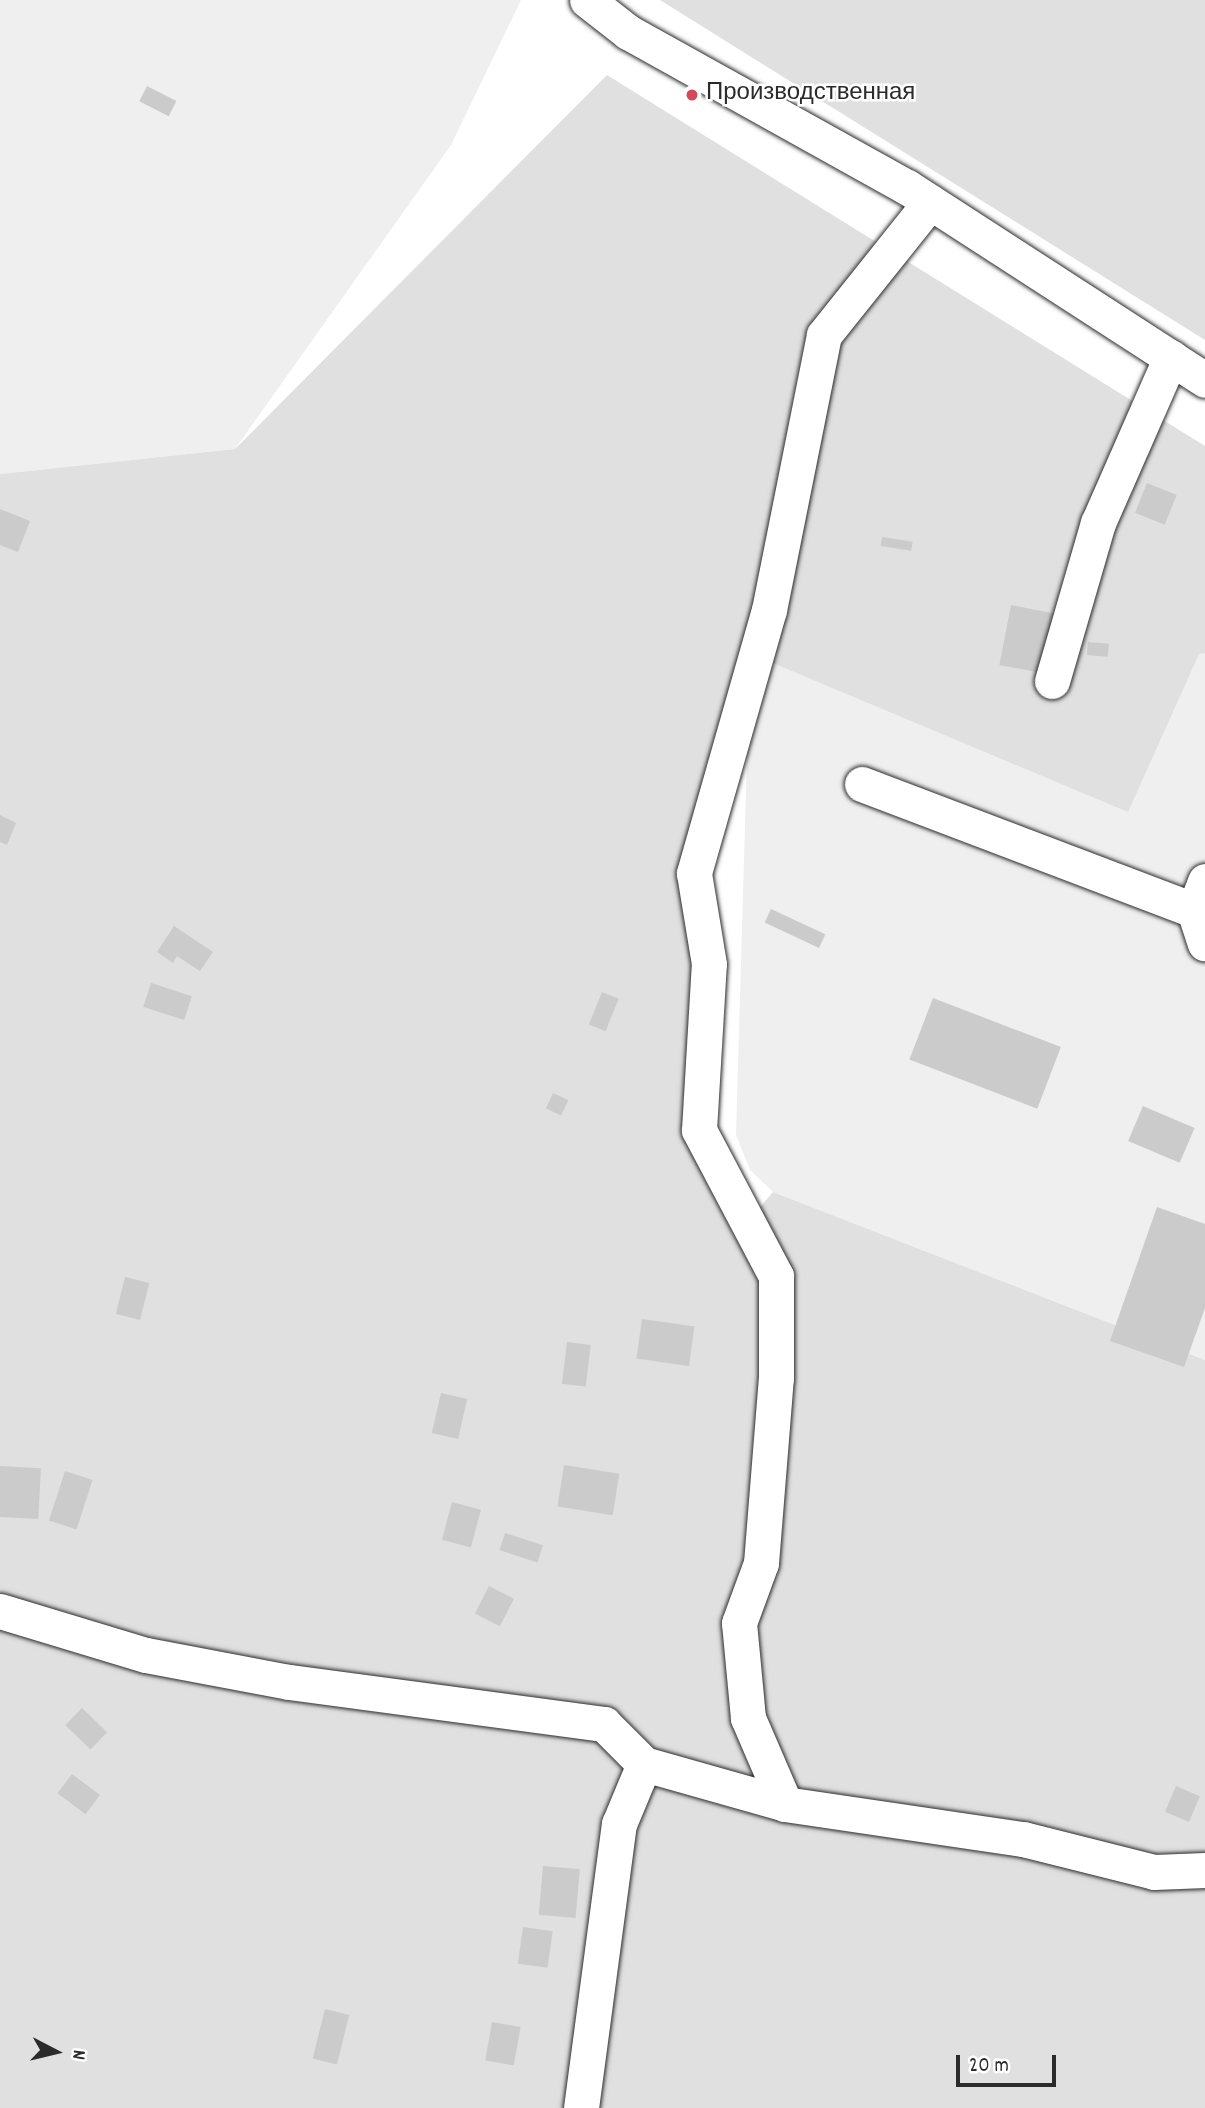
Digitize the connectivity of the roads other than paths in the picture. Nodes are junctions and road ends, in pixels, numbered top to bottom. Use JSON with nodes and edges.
{"nodes":[{"id":1,"x":587,"y":0,"type":"edge"},
{"id":2,"x":930,"y":202,"type":"junction"},
{"id":3,"x":1171,"y":357,"type":"junction"},
{"id":4,"x":1205,"y":380,"type":"edge"},
{"id":5,"x":1052,"y":681,"type":"dead end"},
{"id":6,"x":862,"y":784,"type":"dead end"},
{"id":7,"x":1200,"y":895,"type":"edge"},
{"id":8,"x":1205,"y":943,"type":"edge"},
{"id":9,"x":0,"y":1611,"type":"edge"},
{"id":10,"x":644,"y":1764,"type":"junction"},
{"id":11,"x":785,"y":1804,"type":"junction"},
{"id":12,"x":1205,"y":1870,"type":"edge"},
{"id":13,"x":581,"y":2108,"type":"edge"}],
"edges":[{"from":1,"to":2,"type":"street"},
{"from":2,"to":3,"type":"street"},
{"from":2,"to":11,"type":"street"},
{"from":3,"to":4,"type":"street"},
{"from":3,"to":5,"type":"street"},
{"from":6,"to":7,"type":"street"},
{"from":7,"to":8,"type":"street"},
{"from":9,"to":10,"type":"street"},
{"from":10,"to":11,"type":"street"},
{"from":10,"to":13,"type":"street"},
{"from":11,"to":12,"type":"street"}]}
